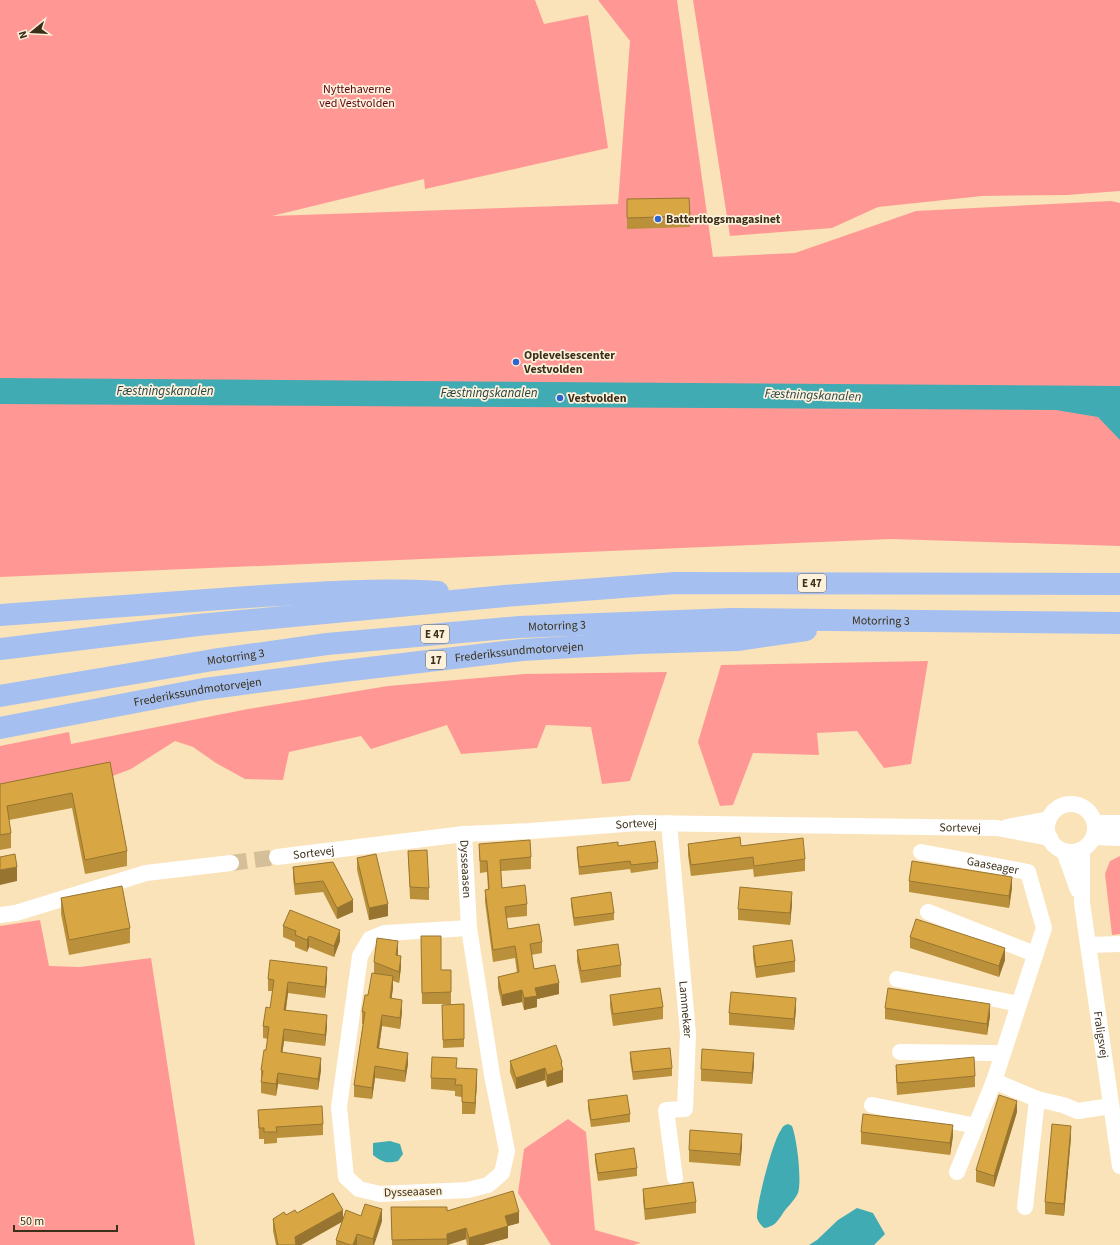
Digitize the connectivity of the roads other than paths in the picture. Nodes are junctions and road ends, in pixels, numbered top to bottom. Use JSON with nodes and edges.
{"nodes":[{"id":1,"x":1120,"y":584,"type":"edge"},
{"id":2,"x":505,"y":596,"type":"junction"},
{"id":3,"x":0,"y":615,"type":"edge"},
{"id":4,"x":875,"y":620,"type":"junction"},
{"id":5,"x":1120,"y":623,"type":"edge"},
{"id":6,"x":0,"y":649,"type":"edge"},
{"id":7,"x":0,"y":696,"type":"edge"},
{"id":8,"x":0,"y":728,"type":"edge"},
{"id":9,"x":1049,"y":819,"type":"junction"},
{"id":10,"x":668,"y":823,"type":"junction"},
{"id":11,"x":1120,"y":823,"type":"edge"},
{"id":12,"x":997,"y":828,"type":"junction"},
{"id":13,"x":1094,"y":830,"type":"junction"},
{"id":14,"x":464,"y":834,"type":"junction"},
{"id":15,"x":1050,"y":838,"type":"junction"},
{"id":16,"x":1120,"y":838,"type":"edge"},
{"id":17,"x":1082,"y":850,"type":"junction"},
{"id":18,"x":1064,"y":851,"type":"junction"},
{"id":19,"x":921,"y":852,"type":"dead end"},
{"id":20,"x":276,"y":857,"type":"tunnel mouth"},
{"id":21,"x":231,"y":863,"type":"tunnel mouth"},
{"id":22,"x":1082,"y":902,"type":"junction"},
{"id":23,"x":928,"y":912,"type":"dead end"},
{"id":24,"x":0,"y":915,"type":"edge"},
{"id":25,"x":469,"y":928,"type":"junction"},
{"id":26,"x":1120,"y":944,"type":"edge"},
{"id":27,"x":1089,"y":945,"type":"junction"},
{"id":28,"x":1035,"y":954,"type":"junction"},
{"id":29,"x":897,"y":979,"type":"dead end"},
{"id":30,"x":1019,"y":1004,"type":"junction"},
{"id":31,"x":900,"y":1052,"type":"dead end"},
{"id":32,"x":1002,"y":1054,"type":"junction"},
{"id":33,"x":994,"y":1081,"type":"junction"},
{"id":34,"x":1037,"y":1099,"type":"junction"},
{"id":35,"x":872,"y":1105,"type":"dead end"},
{"id":36,"x":1112,"y":1106,"type":"junction"},
{"id":37,"x":976,"y":1126,"type":"junction"},
{"id":38,"x":1120,"y":1166,"type":"edge"},
{"id":39,"x":957,"y":1172,"type":"dead end"},
{"id":40,"x":675,"y":1178,"type":"dead end"},
{"id":41,"x":1026,"y":1206,"type":"dead end"}],
"edges":[{"from":1,"to":2,"type":"highway","number":"E 47"},
{"from":2,"to":3,"type":"highway","number":"E 47"},
{"from":2,"to":6,"type":"highway"},
{"from":4,"to":5,"type":"highway","name":"Motorring 3","number":"E 47"},
{"from":4,"to":7,"type":"highway","name":"Motorring 3","number":"E 47"},
{"from":4,"to":8,"type":"highway","name":"Frederikssundmotorvejen","number":"17"},
{"from":9,"to":12,"type":"street","name":"Sortevej"},
{"from":9,"to":13,"type":"street"},
{"from":9,"to":15,"type":"street"},
{"from":10,"to":12,"type":"street","name":"Sortevej"},
{"from":10,"to":14,"type":"street","name":"Sortevej"},
{"from":10,"to":40,"type":"street","name":"Lammekær"},
{"from":11,"to":13,"type":"street"},
{"from":12,"to":15,"type":"street","name":"Sortevej"},
{"from":13,"to":16,"type":"street"},
{"from":13,"to":17,"type":"street"},
{"from":14,"to":20,"type":"street","name":"Sortevej"},
{"from":14,"to":25,"type":"street","name":"Dysseaasen"},
{"from":15,"to":18,"type":"street"},
{"from":17,"to":18,"type":"street"},
{"from":17,"to":22,"type":"street","name":"Fraligsvej"},
{"from":18,"to":22,"type":"street","name":"Fraligsvej"},
{"from":19,"to":28,"type":"street","name":"Gaaseager"},
{"from":21,"to":24,"type":"street"},
{"from":22,"to":27,"type":"street","name":"Fraligsvej"},
{"from":23,"to":28,"type":"street"},
{"from":25,"to":25,"type":"street","name":"Dysseaasen"},
{"from":26,"to":27,"type":"street"},
{"from":27,"to":36,"type":"street","name":"Fraligsvej"},
{"from":28,"to":30,"type":"street","name":"Gaaseager"},
{"from":29,"to":30,"type":"street"},
{"from":30,"to":32,"type":"street","name":"Gaaseager"},
{"from":31,"to":32,"type":"street"},
{"from":32,"to":33,"type":"street","name":"Gaaseager"},
{"from":33,"to":34,"type":"street"},
{"from":33,"to":37,"type":"street","name":"Gaaseager"},
{"from":34,"to":36,"type":"street"},
{"from":34,"to":41,"type":"street"},
{"from":35,"to":37,"type":"street"},
{"from":36,"to":38,"type":"street","name":"Fraligsvej"},
{"from":37,"to":39,"type":"street","name":"Gaaseager"}]}
